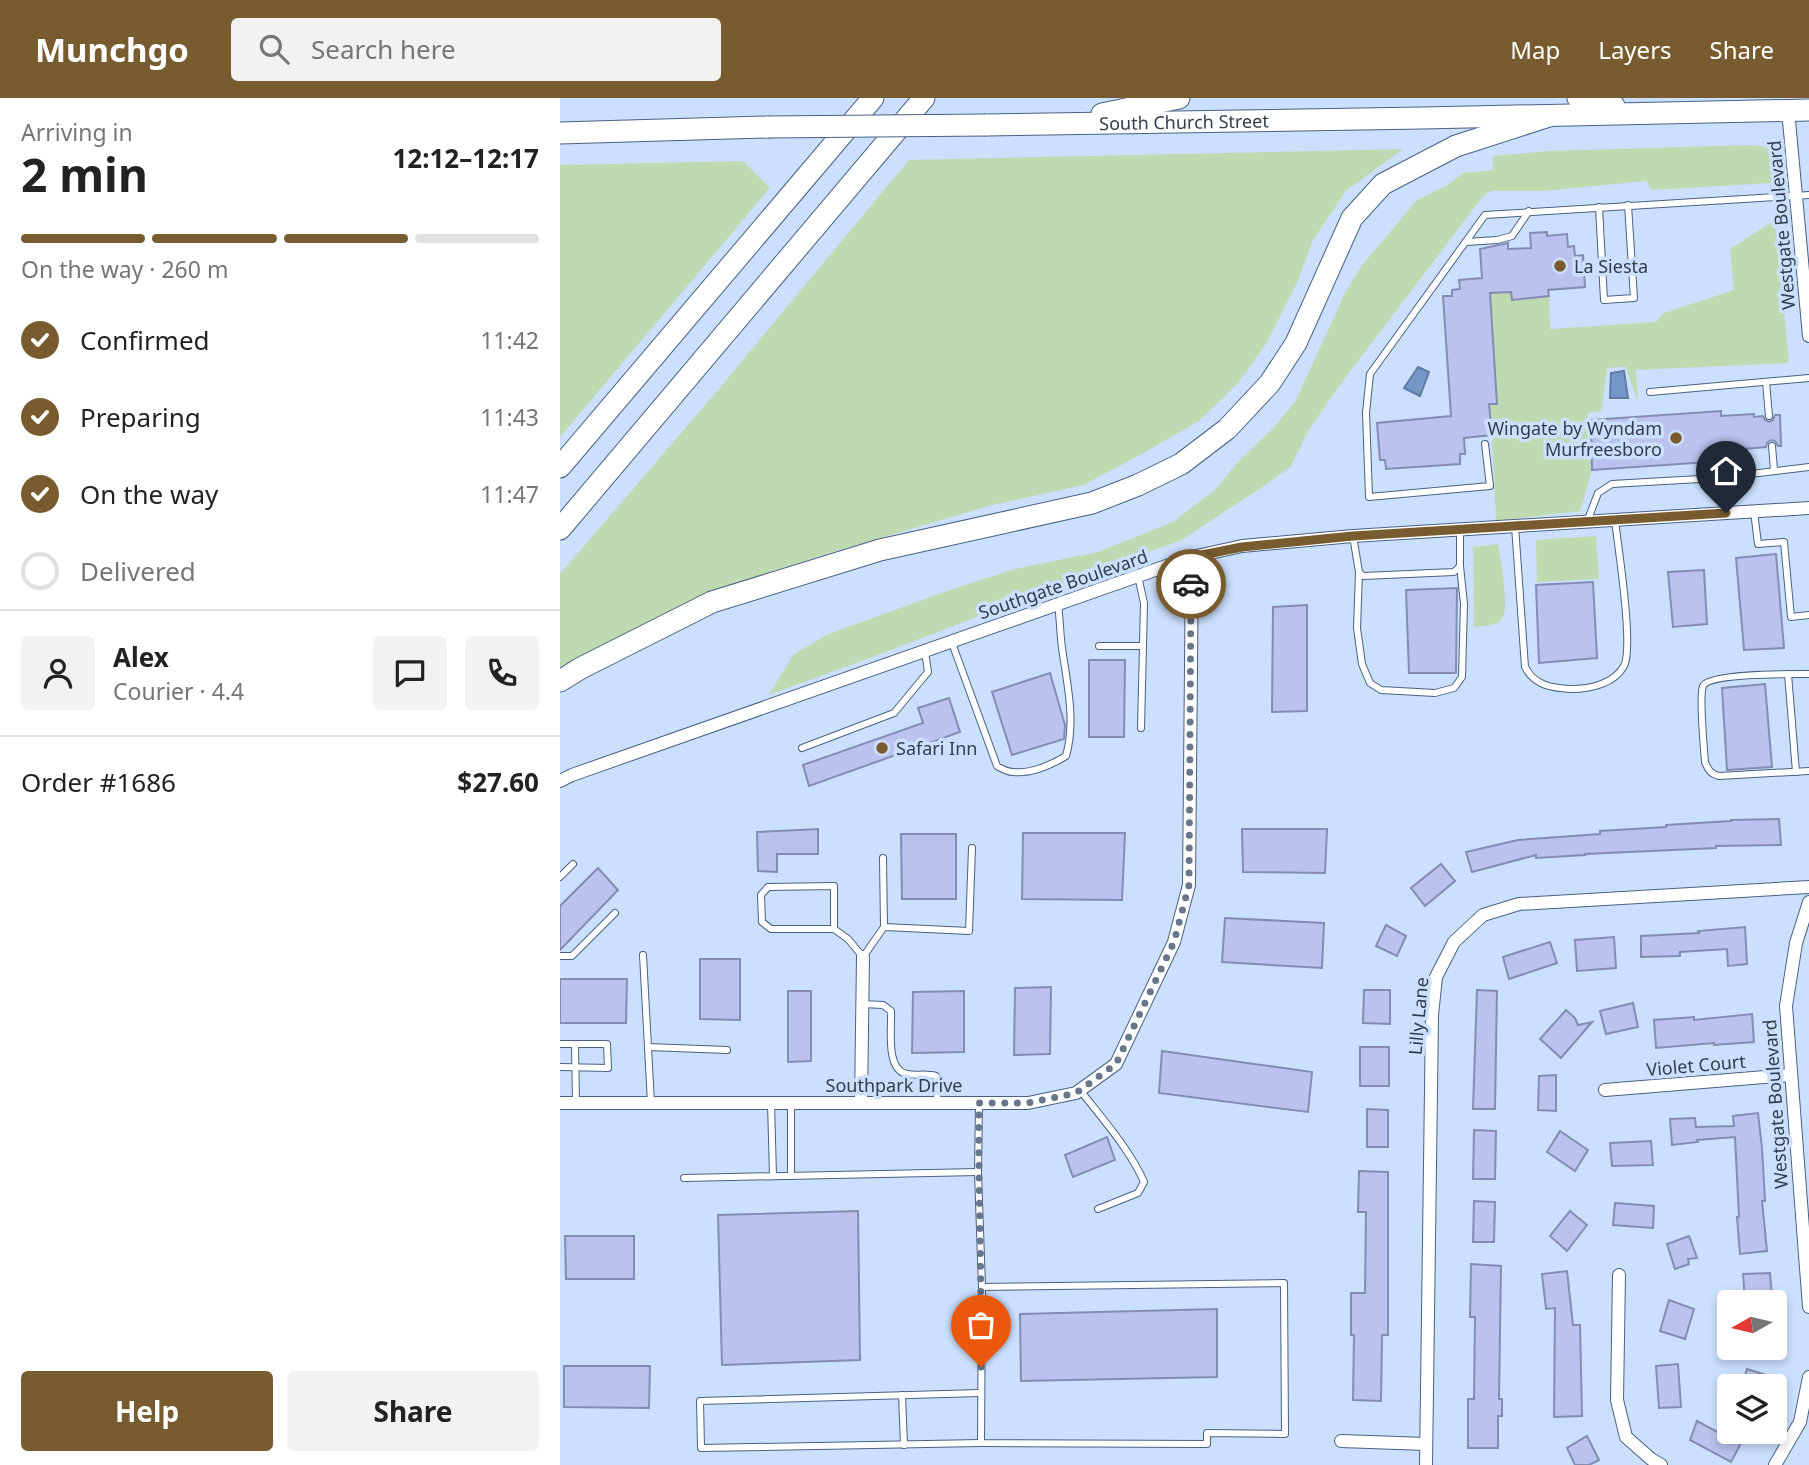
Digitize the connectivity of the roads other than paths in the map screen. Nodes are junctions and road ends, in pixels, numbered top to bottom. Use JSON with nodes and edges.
{"nodes":[{"id":1,"x":873,"y":98,"type":"edge"},
{"id":2,"x":924,"y":98,"type":"edge"},
{"id":3,"x":1179,"y":98,"type":"edge"},
{"id":4,"x":1441,"y":98,"type":"edge"},
{"id":5,"x":1578,"y":98,"type":"edge"},
{"id":6,"x":1795,"y":106,"type":"edge"},
{"id":7,"x":1647,"y":113,"type":"junction"},
{"id":8,"x":1549,"y":116,"type":"junction"},
{"id":9,"x":1422,"y":118,"type":"junction"},
{"id":10,"x":1052,"y":125,"type":"junction"},
{"id":11,"x":560,"y":133,"type":"edge"},
{"id":12,"x":1802,"y":195,"type":"edge"},
{"id":13,"x":1628,"y":205,"type":"junction"},
{"id":14,"x":1599,"y":206,"type":"junction"},
{"id":15,"x":1529,"y":211,"type":"junction"},
{"id":16,"x":1466,"y":242,"type":"junction"},
{"id":17,"x":1809,"y":335,"type":"edge"},
{"id":18,"x":1809,"y":378,"type":"edge"},
{"id":19,"x":1766,"y":382,"type":"junction"},
{"id":20,"x":1650,"y":392,"type":"dead end"},
{"id":21,"x":1769,"y":416,"type":"dead end"},
{"id":22,"x":1485,"y":444,"type":"dead end"},
{"id":23,"x":1772,"y":446,"type":"dead end"},
{"id":24,"x":560,"y":467,"type":"edge"},
{"id":25,"x":1809,"y":467,"type":"edge"},
{"id":26,"x":1774,"y":470,"type":"junction"},
{"id":27,"x":1809,"y":508,"type":"edge"},
{"id":28,"x":1754,"y":511,"type":"junction"},
{"id":29,"x":1615,"y":520,"type":"junction"},
{"id":30,"x":1587,"y":522,"type":"junction"},
{"id":31,"x":1515,"y":526,"type":"junction"},
{"id":32,"x":560,"y":529,"type":"edge"},
{"id":33,"x":1460,"y":530,"type":"junction"},
{"id":34,"x":1353,"y":536,"type":"junction"},
{"id":35,"x":1192,"y":557,"type":"junction"},
{"id":36,"x":1460,"y":566,"type":"junction"},
{"id":37,"x":1359,"y":572,"type":"junction"},
{"id":38,"x":1138,"y":576,"type":"junction"},
{"id":39,"x":1059,"y":604,"type":"junction"},
{"id":40,"x":1809,"y":615,"type":"edge"},
{"id":41,"x":951,"y":642,"type":"junction"},
{"id":42,"x":1099,"y":646,"type":"dead end"},
{"id":43,"x":1143,"y":646,"type":"junction"},
{"id":44,"x":925,"y":651,"type":"junction"},
{"id":45,"x":1788,"y":674,"type":"junction"},
{"id":46,"x":1809,"y":674,"type":"edge"},
{"id":47,"x":560,"y":681,"type":"edge"},
{"id":48,"x":1141,"y":729,"type":"dead end"},
{"id":49,"x":802,"y":748,"type":"dead end"},
{"id":50,"x":1809,"y":771,"type":"edge"},
{"id":51,"x":1796,"y":772,"type":"junction"},
{"id":52,"x":560,"y":781,"type":"edge"},
{"id":53,"x":972,"y":848,"type":"dead end"},
{"id":54,"x":883,"y":858,"type":"dead end"},
{"id":55,"x":573,"y":864,"type":"dead end"},
{"id":56,"x":560,"y":877,"type":"edge"},
{"id":57,"x":1809,"y":887,"type":"edge"},
{"id":58,"x":1809,"y":902,"type":"edge"},
{"id":59,"x":615,"y":913,"type":"dead end"},
{"id":60,"x":884,"y":927,"type":"junction"},
{"id":61,"x":834,"y":929,"type":"junction"},
{"id":62,"x":643,"y":955,"type":"dead end"},
{"id":63,"x":560,"y":956,"type":"edge"},
{"id":64,"x":863,"y":957,"type":"junction"},
{"id":65,"x":862,"y":1004,"type":"junction"},
{"id":66,"x":560,"y":1044,"type":"edge"},
{"id":67,"x":575,"y":1044,"type":"junction"},
{"id":68,"x":648,"y":1047,"type":"junction"},
{"id":69,"x":727,"y":1050,"type":"dead end"},
{"id":70,"x":560,"y":1067,"type":"edge"},
{"id":71,"x":575,"y":1067,"type":"junction"},
{"id":72,"x":1790,"y":1074,"type":"junction"},
{"id":73,"x":1080,"y":1090,"type":"junction"},
{"id":74,"x":1605,"y":1090,"type":"dead end"},
{"id":75,"x":771,"y":1102,"type":"junction"},
{"id":76,"x":792,"y":1102,"type":"junction"},
{"id":77,"x":861,"y":1102,"type":"junction"},
{"id":78,"x":560,"y":1103,"type":"edge"},
{"id":79,"x":576,"y":1103,"type":"junction"},
{"id":80,"x":651,"y":1103,"type":"junction"},
{"id":81,"x":937,"y":1103,"type":"junction"},
{"id":82,"x":979,"y":1103,"type":"junction"},
{"id":83,"x":978,"y":1172,"type":"junction"},
{"id":84,"x":773,"y":1176,"type":"junction"},
{"id":85,"x":791,"y":1176,"type":"junction"},
{"id":86,"x":684,"y":1178,"type":"dead end"},
{"id":87,"x":1098,"y":1209,"type":"dead end"},
{"id":88,"x":1619,"y":1275,"type":"dead end"},
{"id":89,"x":982,"y":1287,"type":"junction"},
{"id":90,"x":1809,"y":1307,"type":"edge"},
{"id":91,"x":1809,"y":1377,"type":"edge"},
{"id":92,"x":980,"y":1393,"type":"junction"},
{"id":93,"x":902,"y":1395,"type":"junction"},
{"id":94,"x":1341,"y":1441,"type":"dead end"},
{"id":95,"x":981,"y":1444,"type":"junction"},
{"id":96,"x":1426,"y":1444,"type":"junction"},
{"id":97,"x":904,"y":1445,"type":"junction"},
{"id":98,"x":1426,"y":1465,"type":"edge"},
{"id":99,"x":1661,"y":1465,"type":"edge"},
{"id":100,"x":1775,"y":1465,"type":"edge"}],
"edges":[{"from":1,"to":24,"type":"highway"},
{"from":2,"to":32,"type":"highway"},
{"from":3,"to":10,"type":"highway"},
{"from":4,"to":9,"type":"highway"},
{"from":5,"to":7,"type":"highway"},
{"from":6,"to":7,"type":"highway","name":"South Church Street"},
{"from":6,"to":12,"type":"street","name":"Westgate Boulevard"},
{"from":7,"to":8,"type":"highway","name":"South Church Street"},
{"from":8,"to":9,"type":"highway","name":"South Church Street"},
{"from":8,"to":47,"type":"highway"},
{"from":9,"to":10,"type":"highway","name":"South Church Street"},
{"from":10,"to":11,"type":"highway","name":"South Church Street","bridge":true},
{"from":12,"to":13,"type":"lane"},
{"from":12,"to":17,"type":"street","name":"Westgate Boulevard"},
{"from":13,"to":14,"type":"lane"},
{"from":13,"to":14,"type":"lane"},
{"from":14,"to":15,"type":"lane"},
{"from":15,"to":16,"type":"lane"},
{"from":15,"to":16,"type":"lane"},
{"from":16,"to":22,"type":"lane"},
{"from":18,"to":19,"type":"lane"},
{"from":19,"to":20,"type":"lane"},
{"from":19,"to":21,"type":"lane"},
{"from":23,"to":26,"type":"lane"},
{"from":25,"to":26,"type":"lane"},
{"from":26,"to":30,"type":"lane"},
{"from":27,"to":28,"type":"street","name":"Southgate Boulevard"},
{"from":28,"to":29,"type":"street","name":"Southgate Boulevard"},
{"from":28,"to":40,"type":"lane"},
{"from":29,"to":30,"type":"street","name":"Southgate Boulevard"},
{"from":29,"to":31,"type":"lane"},
{"from":30,"to":31,"type":"street","name":"Southgate Boulevard"},
{"from":31,"to":33,"type":"street","name":"Southgate Boulevard"},
{"from":33,"to":34,"type":"street","name":"Southgate Boulevard"},
{"from":33,"to":36,"type":"lane"},
{"from":34,"to":35,"type":"street","name":"Southgate Boulevard"},
{"from":34,"to":37,"type":"lane"},
{"from":35,"to":38,"type":"street","name":"Southgate Boulevard"},
{"from":35,"to":73,"type":"street","name":"Southpark Drive"},
{"from":36,"to":37,"type":"lane"},
{"from":36,"to":37,"type":"lane"},
{"from":38,"to":39,"type":"street","name":"Southgate Boulevard"},
{"from":38,"to":43,"type":"lane"},
{"from":39,"to":41,"type":"street","name":"Southgate Boulevard"},
{"from":39,"to":41,"type":"lane"},
{"from":41,"to":44,"type":"street","name":"Southgate Boulevard"},
{"from":42,"to":43,"type":"lane"},
{"from":43,"to":48,"type":"lane"},
{"from":44,"to":49,"type":"lane"},
{"from":44,"to":52,"type":"street","name":"Southgate Boulevard"},
{"from":45,"to":46,"type":"lane"},
{"from":45,"to":51,"type":"lane"},
{"from":45,"to":51,"type":"lane"},
{"from":50,"to":51,"type":"lane"},
{"from":53,"to":60,"type":"lane"},
{"from":54,"to":60,"type":"lane"},
{"from":55,"to":56,"type":"lane"},
{"from":57,"to":96,"type":"street","name":"Lilly Lane"},
{"from":58,"to":72,"type":"street","name":"Westgate Boulevard"},
{"from":59,"to":63,"type":"lane"},
{"from":60,"to":64,"type":"lane"},
{"from":61,"to":61,"type":"lane"},
{"from":61,"to":64,"type":"lane"},
{"from":62,"to":68,"type":"lane"},
{"from":64,"to":65,"type":"street"},
{"from":65,"to":77,"type":"street"},
{"from":65,"to":81,"type":"lane"},
{"from":66,"to":67,"type":"lane"},
{"from":67,"to":71,"type":"lane"},
{"from":67,"to":71,"type":"lane"},
{"from":68,"to":69,"type":"lane"},
{"from":68,"to":80,"type":"lane"},
{"from":70,"to":71,"type":"lane"},
{"from":71,"to":79,"type":"lane"},
{"from":72,"to":74,"type":"street","name":"Violet Court"},
{"from":72,"to":90,"type":"street","name":"Westgate Boulevard"},
{"from":73,"to":82,"type":"street","name":"Southpark Drive"},
{"from":73,"to":87,"type":"lane"},
{"from":75,"to":76,"type":"street","name":"Southpark Drive"},
{"from":75,"to":80,"type":"street","name":"Southpark Drive"},
{"from":75,"to":84,"type":"lane"},
{"from":76,"to":77,"type":"street","name":"Southpark Drive"},
{"from":76,"to":85,"type":"lane"},
{"from":77,"to":81,"type":"street","name":"Southpark Drive"},
{"from":78,"to":79,"type":"street","name":"Southpark Drive"},
{"from":79,"to":80,"type":"street","name":"Southpark Drive"},
{"from":81,"to":82,"type":"street","name":"Southpark Drive"},
{"from":82,"to":83,"type":"lane"},
{"from":83,"to":85,"type":"lane"},
{"from":83,"to":89,"type":"lane"},
{"from":84,"to":85,"type":"lane"},
{"from":84,"to":86,"type":"lane"},
{"from":88,"to":99,"type":"street"},
{"from":89,"to":92,"type":"lane"},
{"from":89,"to":95,"type":"lane"},
{"from":91,"to":100,"type":"street"},
{"from":92,"to":93,"type":"lane"},
{"from":92,"to":95,"type":"lane"},
{"from":93,"to":97,"type":"lane"},
{"from":93,"to":97,"type":"lane"},
{"from":94,"to":96,"type":"street"},
{"from":95,"to":97,"type":"lane"},
{"from":96,"to":98,"type":"street","name":"Lilly Lane"}]}
